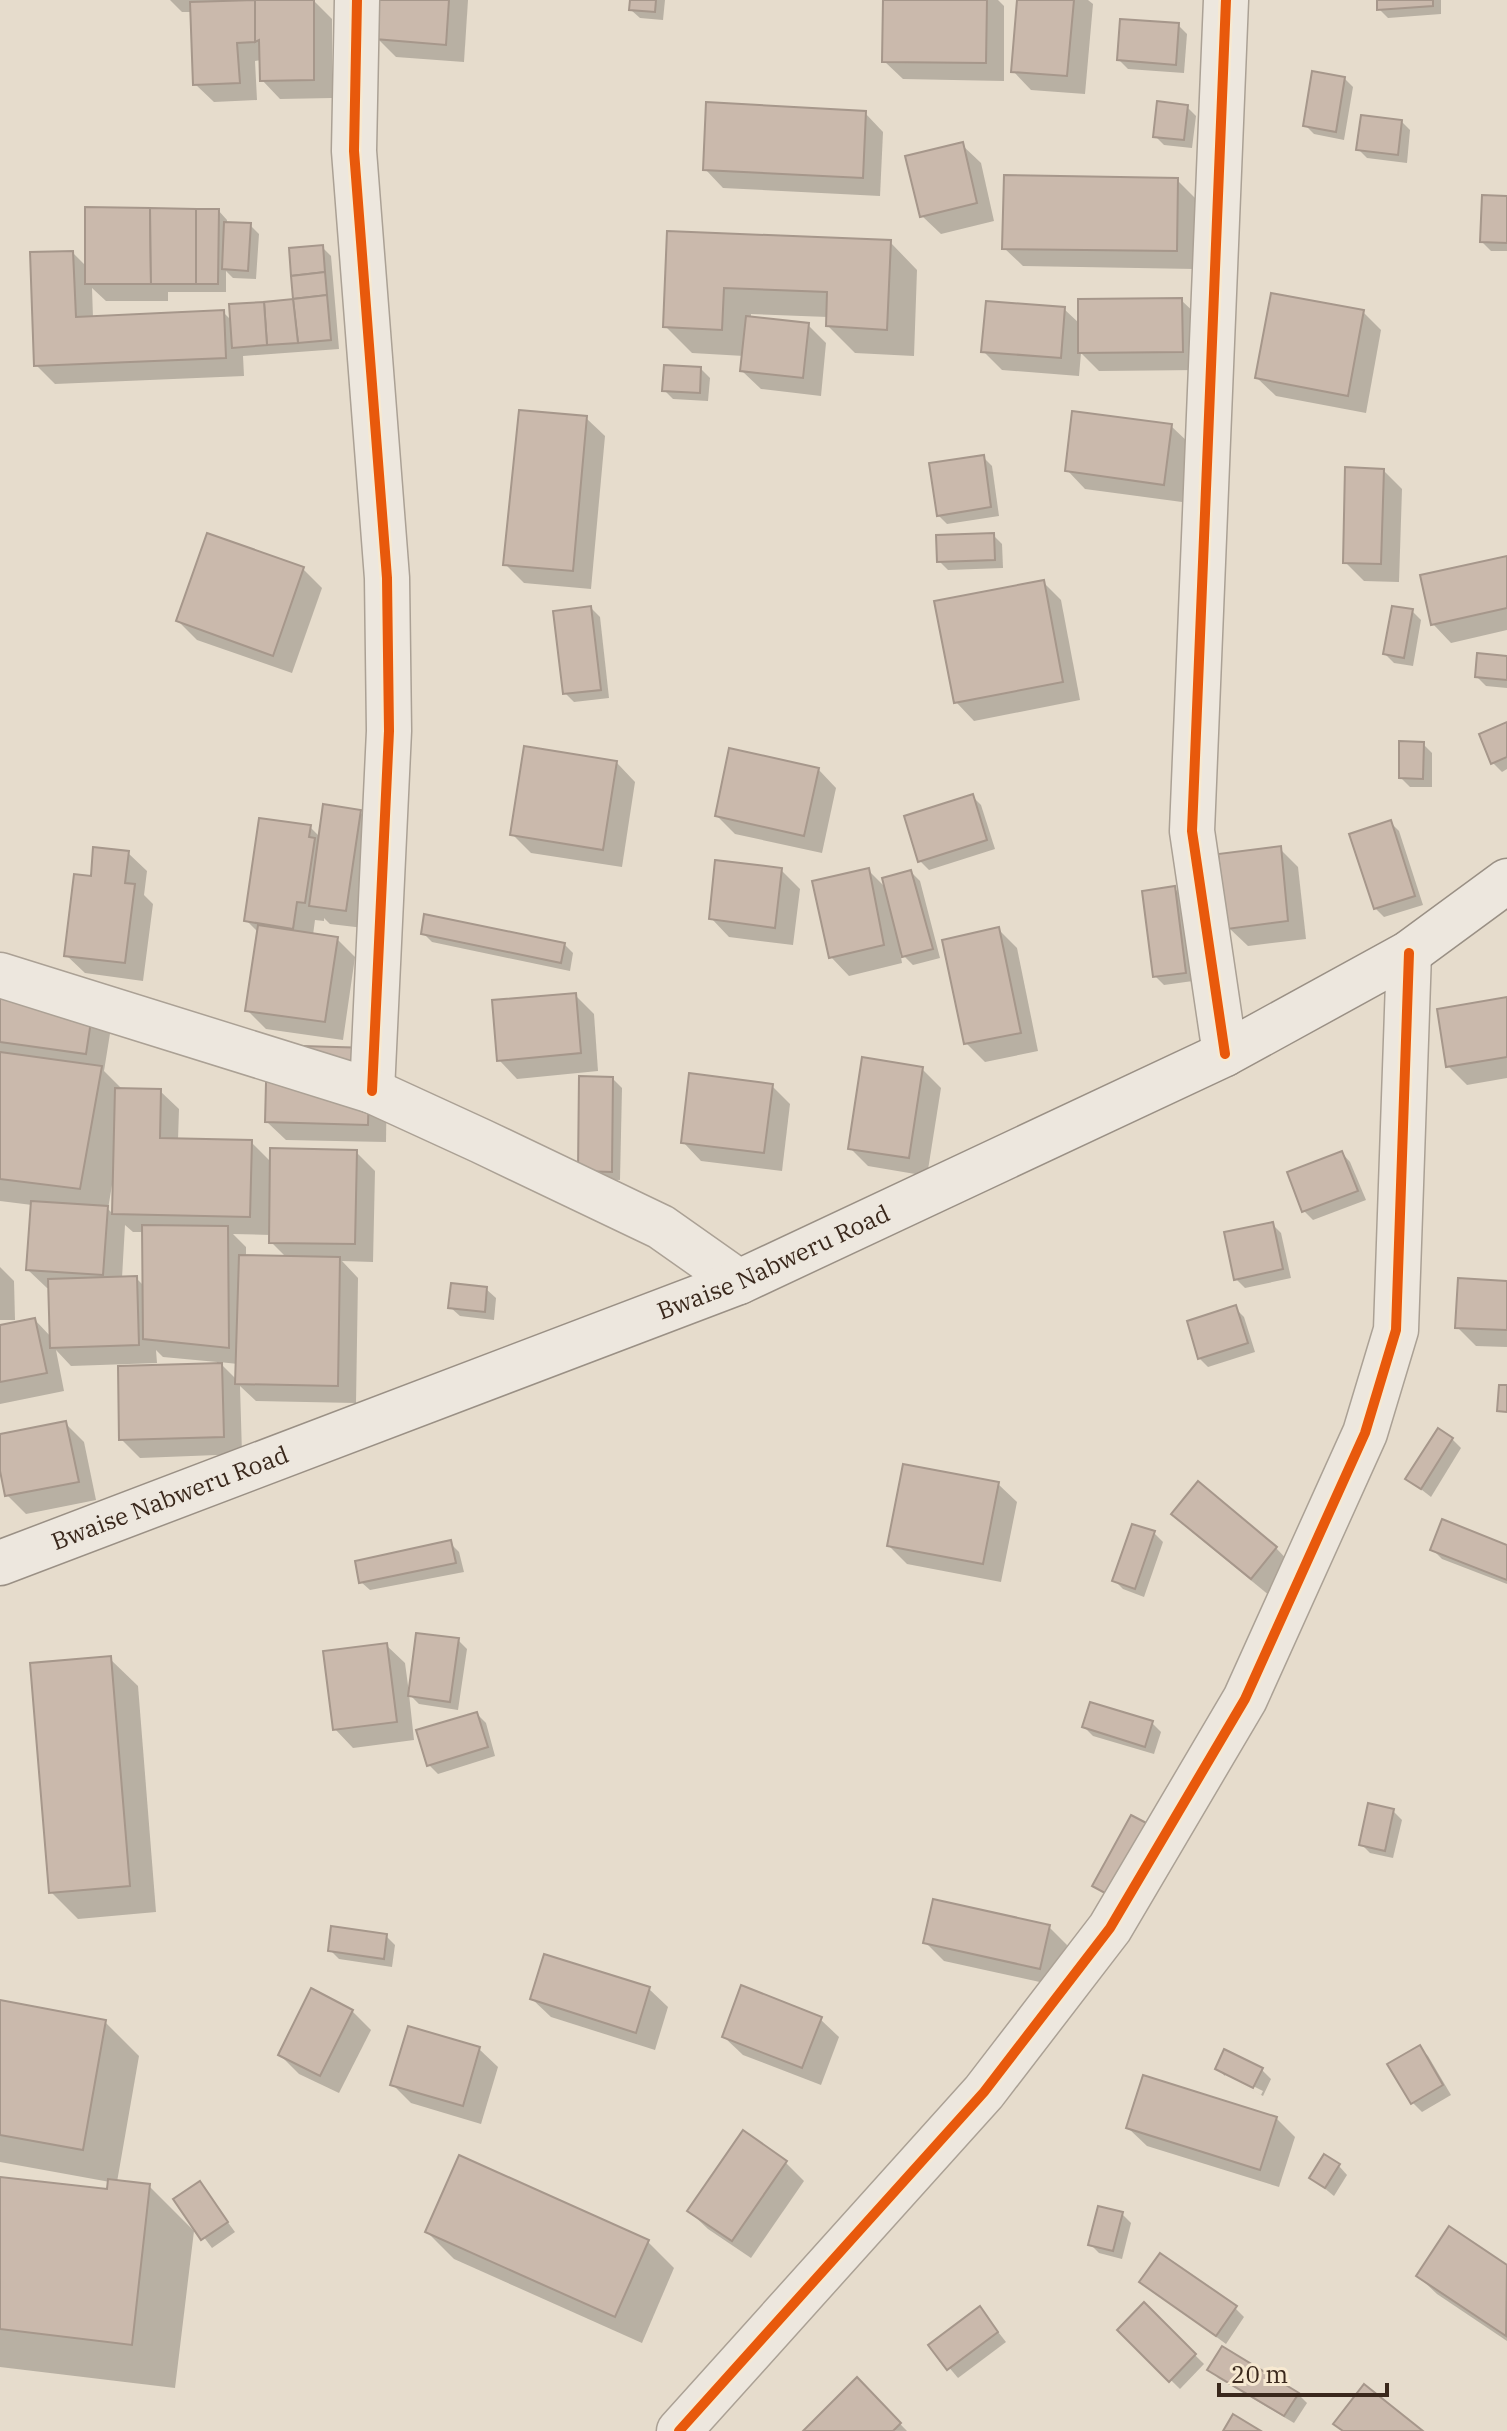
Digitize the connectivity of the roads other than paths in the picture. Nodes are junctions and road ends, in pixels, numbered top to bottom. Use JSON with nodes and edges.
{"nodes":[{"id":1,"x":357,"y":0,"type":"edge"},
{"id":2,"x":1226,"y":0,"type":"edge"},
{"id":3,"x":1507,"y":881,"type":"edge"},
{"id":4,"x":1409,"y":953,"type":"junction"},
{"id":5,"x":0,"y":975,"type":"edge"},
{"id":6,"x":1225,"y":1054,"type":"junction"},
{"id":7,"x":372,"y":1091,"type":"junction"},
{"id":8,"x":739,"y":1282,"type":"junction"},
{"id":9,"x":0,"y":1563,"type":"edge"},
{"id":10,"x":679,"y":2431,"type":"edge"}],
"edges":[{"from":1,"to":7,"type":"street"},
{"from":2,"to":6,"type":"street"},
{"from":3,"to":4,"type":"street","name":"Bwaise Nabweru Road"},
{"from":4,"to":6,"type":"street","name":"Bwaise Nabweru Road"},
{"from":4,"to":10,"type":"street"},
{"from":5,"to":7,"type":"street"},
{"from":6,"to":8,"type":"street","name":"Bwaise Nabweru Road"},
{"from":7,"to":8,"type":"street"},
{"from":8,"to":9,"type":"street","name":"Bwaise Nabweru Road"}]}
